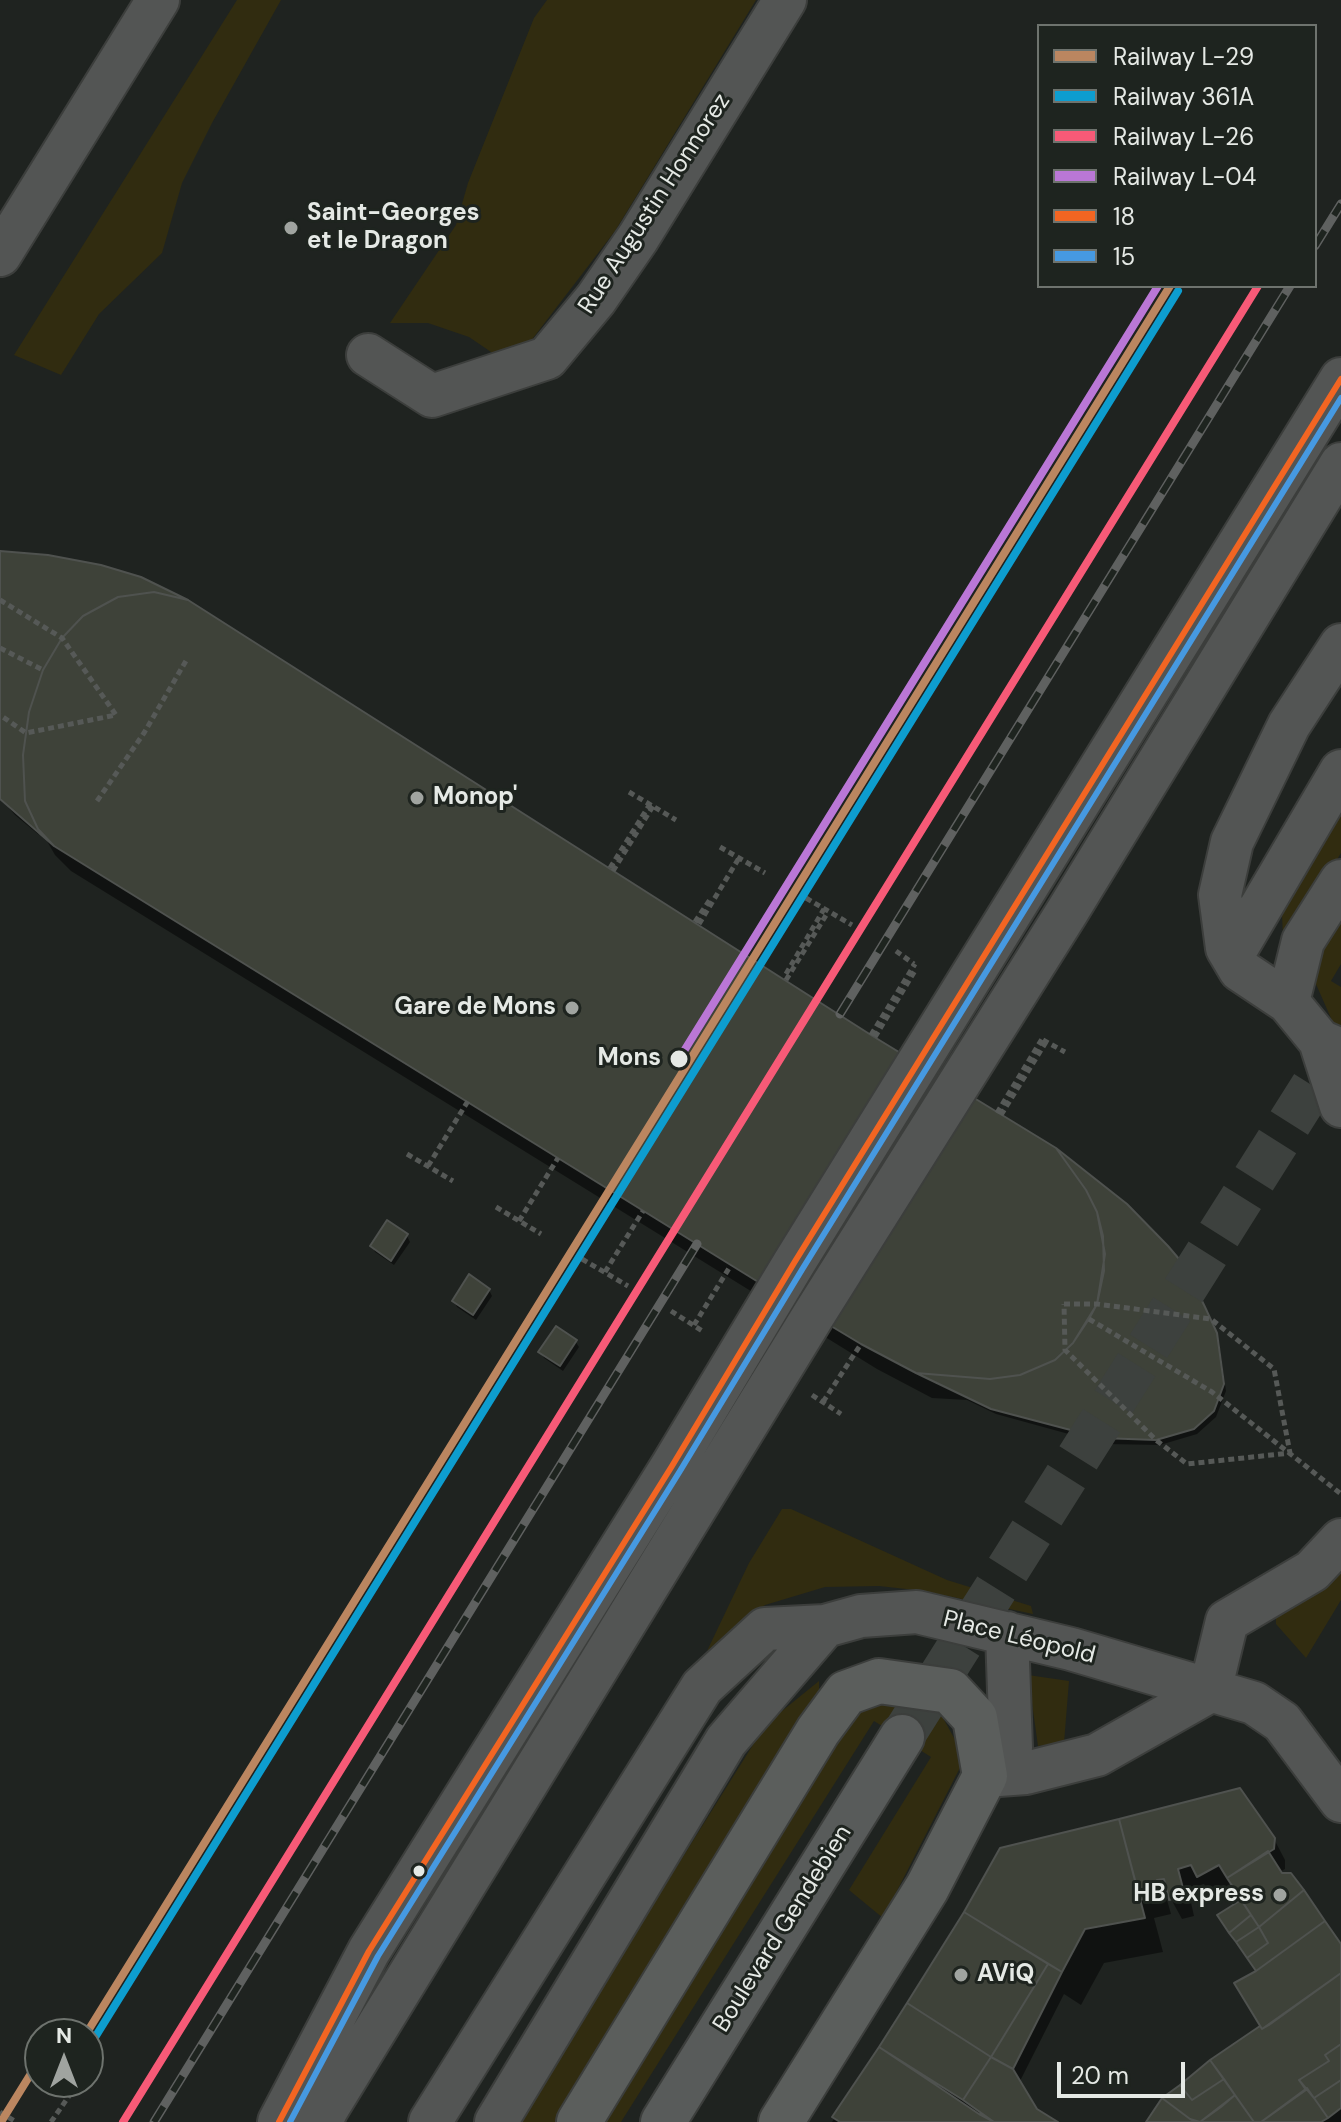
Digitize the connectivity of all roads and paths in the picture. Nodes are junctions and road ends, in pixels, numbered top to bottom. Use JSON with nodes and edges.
{"nodes":[{"id":1,"x":158,"y":0,"type":"edge"},
{"id":2,"x":785,"y":0,"type":"edge"},
{"id":3,"x":0,"y":255,"type":"edge"},
{"id":4,"x":368,"y":355,"type":"dead end"},
{"id":5,"x":1341,"y":379,"type":"edge"},
{"id":6,"x":1341,"y":464,"type":"edge"},
{"id":7,"x":0,"y":600,"type":"edge"},
{"id":8,"x":1341,"y":645,"type":"edge"},
{"id":9,"x":0,"y":648,"type":"edge"},
{"id":10,"x":187,"y":659,"type":"dead end"},
{"id":11,"x":43,"y":670,"type":"dead end"},
{"id":12,"x":0,"y":715,"type":"edge"},
{"id":13,"x":1341,"y":771,"type":"edge"},
{"id":14,"x":629,"y":792,"type":"dead end"},
{"id":15,"x":97,"y":801,"type":"dead end"},
{"id":16,"x":652,"y":805,"type":"junction"},
{"id":17,"x":676,"y":820,"type":"dead end"},
{"id":18,"x":720,"y":847,"type":"dead end"},
{"id":19,"x":738,"y":857,"type":"junction"},
{"id":20,"x":612,"y":869,"type":"dead end"},
{"id":21,"x":765,"y":873,"type":"dead end"},
{"id":22,"x":1341,"y":881,"type":"edge"},
{"id":23,"x":806,"y":898,"type":"dead end"},
{"id":24,"x":826,"y":910,"type":"junction"},
{"id":25,"x":697,"y":923,"type":"dead end"},
{"id":26,"x":852,"y":925,"type":"dead end"},
{"id":27,"x":896,"y":951,"type":"dead end"},
{"id":28,"x":1232,"y":956,"type":"junction"},
{"id":29,"x":916,"y":966,"type":"junction"},
{"id":30,"x":930,"y":973,"type":"dead end"},
{"id":31,"x":784,"y":979,"type":"dead end"},
{"id":32,"x":1288,"y":1002,"type":"junction"},
{"id":33,"x":1035,"y":1035,"type":"dead end"},
{"id":34,"x":873,"y":1036,"type":"dead end"},
{"id":35,"x":1044,"y":1040,"type":"junction"},
{"id":36,"x":1330,"y":1046,"type":"edge"},
{"id":37,"x":1065,"y":1052,"type":"dead end"},
{"id":38,"x":468,"y":1101,"type":"dead end"},
{"id":39,"x":1341,"y":1106,"type":"edge"},
{"id":40,"x":999,"y":1114,"type":"dead end"},
{"id":41,"x":407,"y":1154,"type":"dead end"},
{"id":42,"x":558,"y":1158,"type":"dead end"},
{"id":43,"x":428,"y":1166,"type":"junction"},
{"id":44,"x":453,"y":1181,"type":"dead end"},
{"id":45,"x":496,"y":1207,"type":"dead end"},
{"id":46,"x":643,"y":1211,"type":"dead end"},
{"id":47,"x":519,"y":1221,"type":"junction"},
{"id":48,"x":541,"y":1234,"type":"dead end"},
{"id":49,"x":582,"y":1259,"type":"dead end"},
{"id":50,"x":731,"y":1265,"type":"dead end"},
{"id":51,"x":605,"y":1272,"type":"junction"},
{"id":52,"x":628,"y":1286,"type":"dead end"},
{"id":53,"x":671,"y":1311,"type":"dead end"},
{"id":54,"x":1089,"y":1319,"type":"dead end"},
{"id":55,"x":694,"y":1325,"type":"junction"},
{"id":56,"x":714,"y":1339,"type":"dead end"},
{"id":57,"x":861,"y":1344,"type":"dead end"},
{"id":58,"x":804,"y":1391,"type":"dead end"},
{"id":59,"x":823,"y":1402,"type":"junction"},
{"id":60,"x":841,"y":1414,"type":"dead end"},
{"id":61,"x":1290,"y":1453,"type":"junction"},
{"id":62,"x":1341,"y":1494,"type":"edge"},
{"id":63,"x":1341,"y":1540,"type":"edge"},
{"id":64,"x":825,"y":1626,"type":"junction"},
{"id":65,"x":1007,"y":1633,"type":"junction"},
{"id":66,"x":1210,"y":1691,"type":"junction"},
{"id":67,"x":902,"y":1737,"type":"tunnel mouth"},
{"id":68,"x":985,"y":1776,"type":"junction"},
{"id":69,"x":1341,"y":1801,"type":"edge"},
{"id":70,"x":68,"y":2098,"type":"edge"},
{"id":71,"x":0,"y":2112,"type":"edge"},
{"id":72,"x":16,"y":2122,"type":"edge"},
{"id":73,"x":51,"y":2122,"type":"edge"},
{"id":74,"x":279,"y":2122,"type":"edge"},
{"id":75,"x":321,"y":2122,"type":"edge"},
{"id":76,"x":430,"y":2122,"type":"edge"},
{"id":77,"x":496,"y":2122,"type":"edge"},
{"id":78,"x":579,"y":2122,"type":"edge"},
{"id":79,"x":663,"y":2122,"type":"edge"},
{"id":80,"x":781,"y":2122,"type":"edge"}],
"edges":[{"from":1,"to":3,"type":"street"},
{"from":2,"to":4,"type":"street","name":"Rue Augustin Honnorez"},
{"from":5,"to":74,"type":"street"},
{"from":6,"to":75,"type":"street"},
{"from":7,"to":12,"type":"path"},
{"from":8,"to":28,"type":"street"},
{"from":9,"to":11,"type":"path"},
{"from":10,"to":15,"type":"path"},
{"from":13,"to":28,"type":"street"},
{"from":14,"to":16,"type":"path"},
{"from":16,"to":17,"type":"path"},
{"from":16,"to":20,"type":"path"},
{"from":18,"to":19,"type":"path"},
{"from":19,"to":21,"type":"path"},
{"from":19,"to":25,"type":"path"},
{"from":22,"to":32,"type":"street"},
{"from":23,"to":24,"type":"path"},
{"from":24,"to":26,"type":"path"},
{"from":24,"to":31,"type":"path"},
{"from":27,"to":29,"type":"path"},
{"from":28,"to":32,"type":"street"},
{"from":29,"to":30,"type":"path"},
{"from":29,"to":34,"type":"path"},
{"from":32,"to":36,"type":"street"},
{"from":33,"to":35,"type":"path"},
{"from":35,"to":37,"type":"path"},
{"from":35,"to":40,"type":"path"},
{"from":36,"to":39,"type":"street"},
{"from":38,"to":43,"type":"path"},
{"from":41,"to":43,"type":"path"},
{"from":42,"to":47,"type":"path"},
{"from":43,"to":44,"type":"path"},
{"from":45,"to":47,"type":"path"},
{"from":46,"to":51,"type":"path"},
{"from":47,"to":48,"type":"path"},
{"from":49,"to":51,"type":"path"},
{"from":50,"to":55,"type":"path"},
{"from":51,"to":52,"type":"path"},
{"from":53,"to":55,"type":"path"},
{"from":54,"to":61,"type":"path"},
{"from":55,"to":56,"type":"path"},
{"from":57,"to":59,"type":"path"},
{"from":58,"to":59,"type":"path"},
{"from":59,"to":60,"type":"path"},
{"from":61,"to":61,"type":"path"},
{"from":61,"to":62,"type":"path"},
{"from":63,"to":66,"type":"street"},
{"from":64,"to":65,"type":"street","name":"Place Léopold"},
{"from":64,"to":76,"type":"street","name":"Place Léopold"},
{"from":64,"to":77,"type":"street"},
{"from":65,"to":66,"type":"street","name":"Place Léopold"},
{"from":65,"to":68,"type":"street"},
{"from":66,"to":68,"type":"street"},
{"from":66,"to":69,"type":"street","name":"Place Léopold"},
{"from":67,"to":79,"type":"highway","name":"Boulevard Gendebien"},
{"from":68,"to":78,"type":"main road"},
{"from":68,"to":80,"type":"main road"},
{"from":70,"to":73,"type":"path"},
{"from":71,"to":72,"type":"path"}]}
